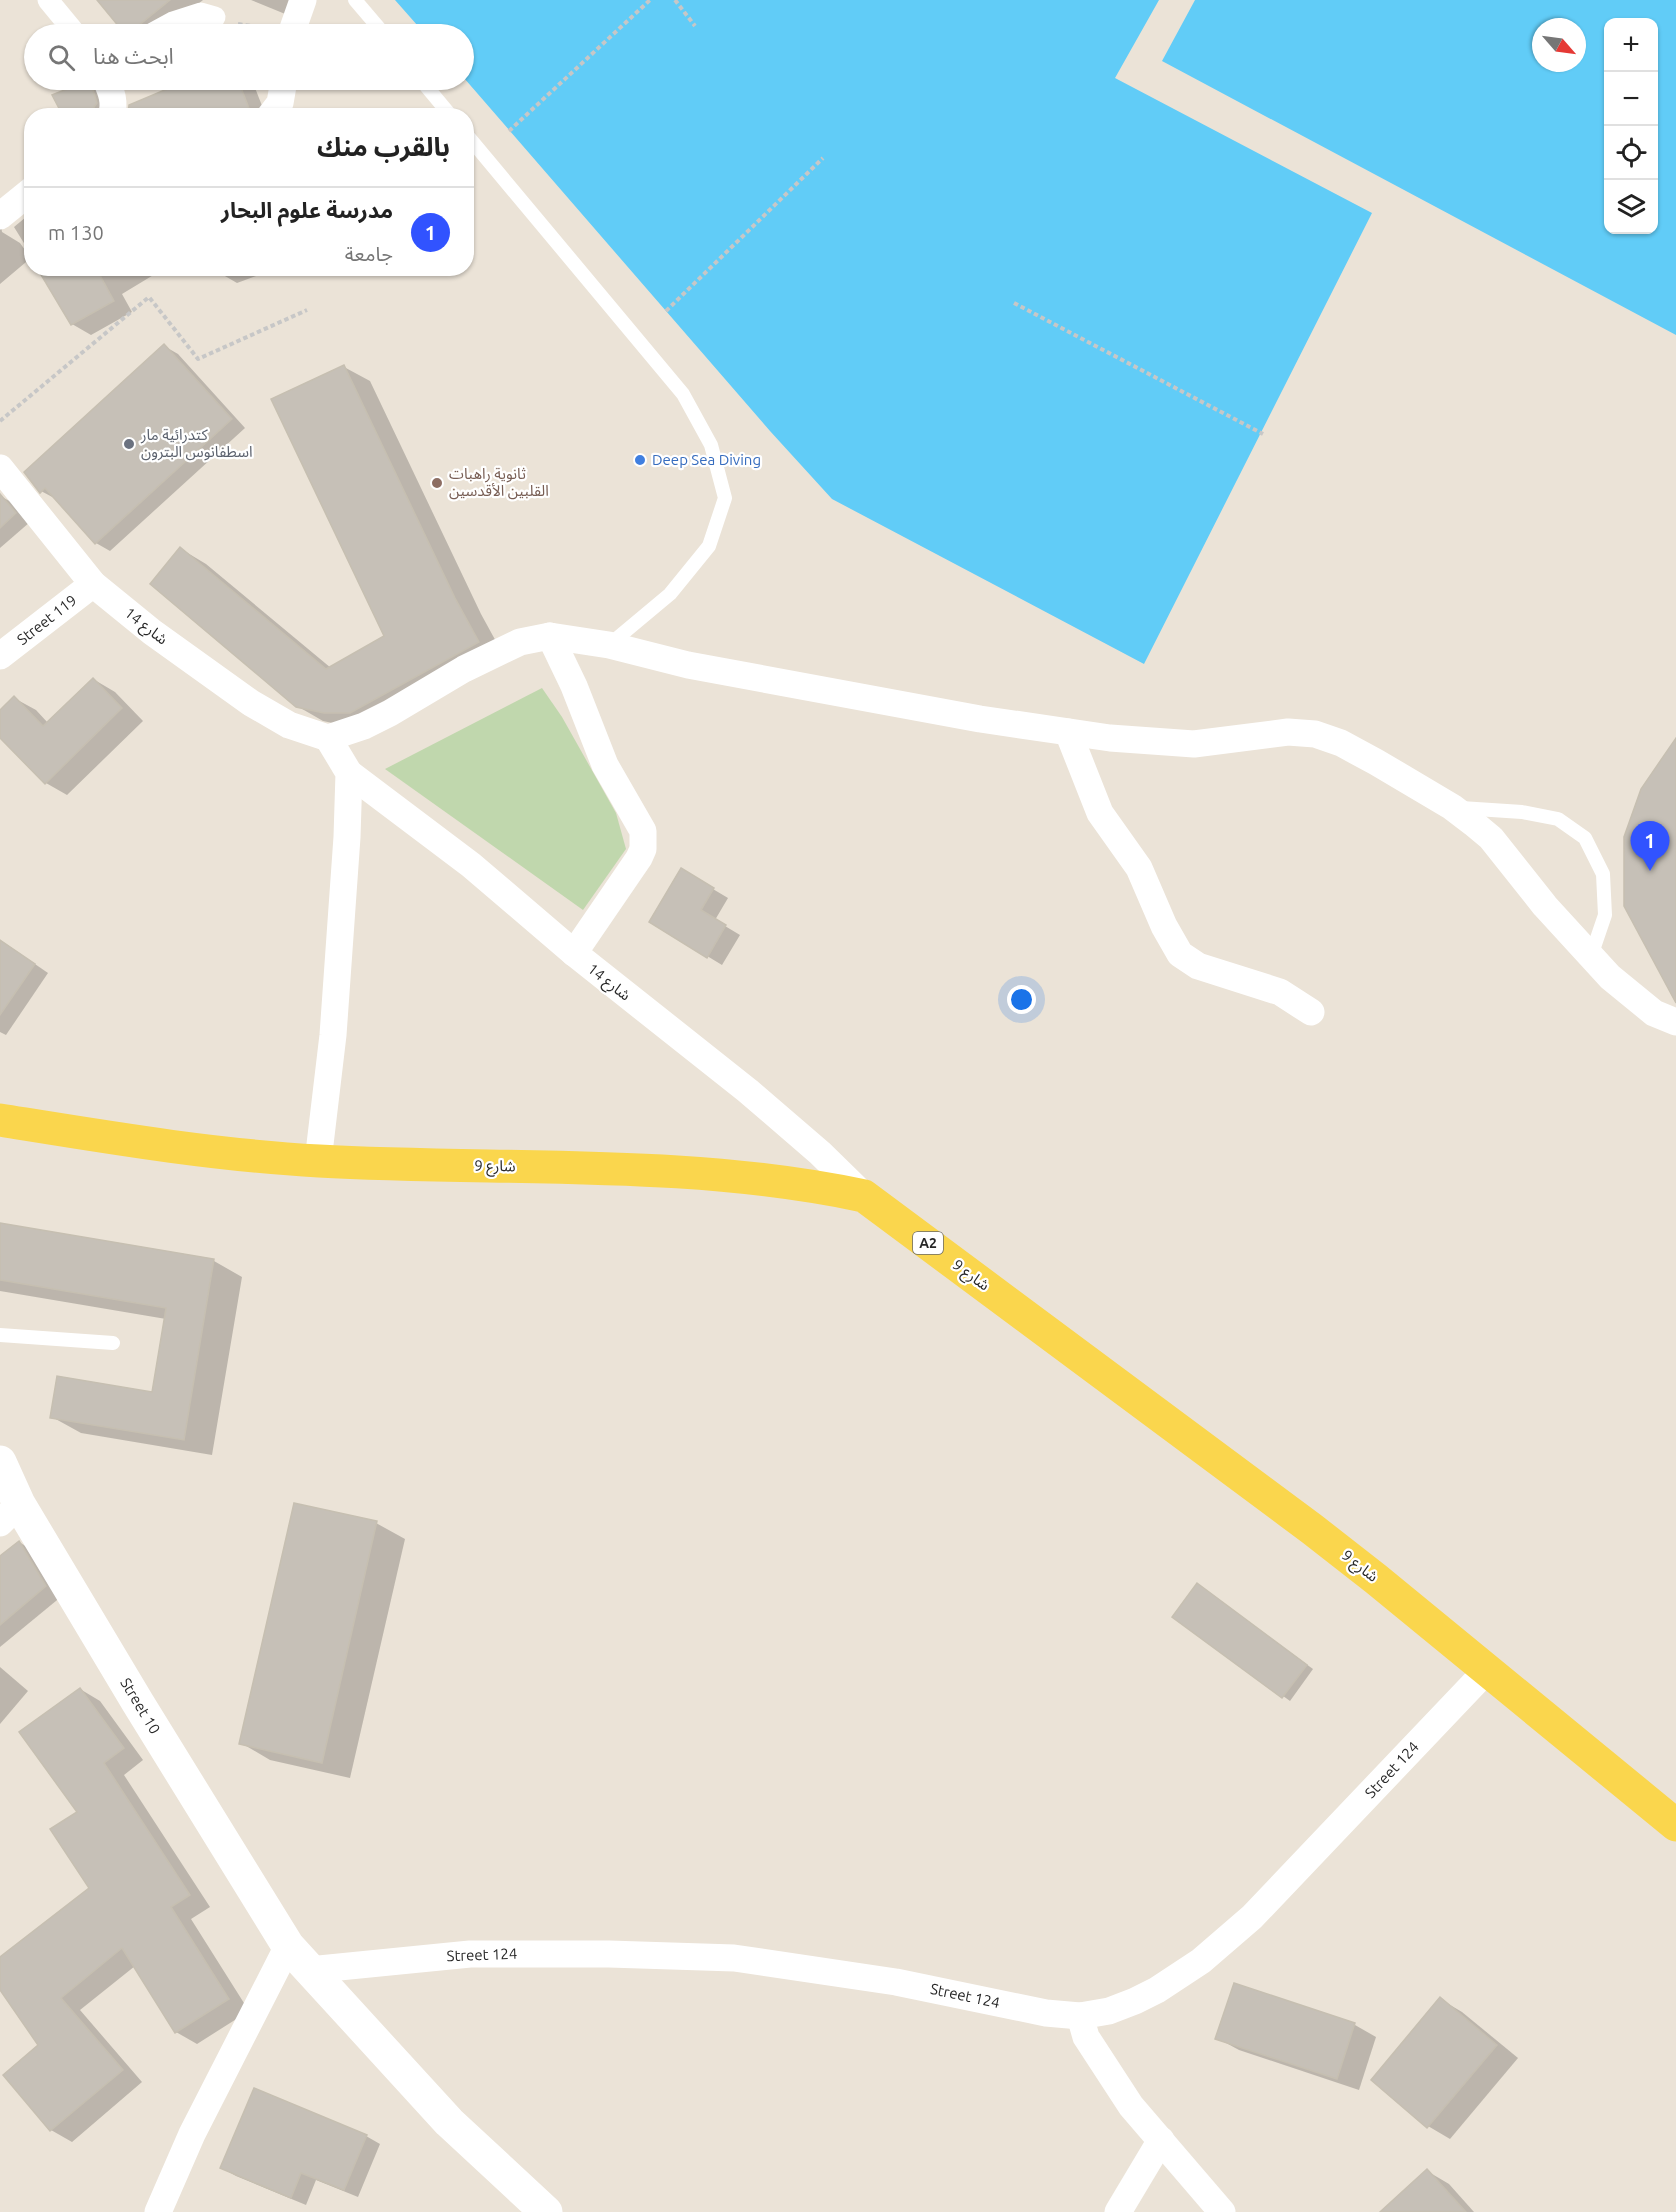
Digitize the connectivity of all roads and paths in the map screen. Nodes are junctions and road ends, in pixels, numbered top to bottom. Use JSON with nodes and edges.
{"nodes":[{"id":1,"x":48,"y":0,"type":"edge"},
{"id":2,"x":303,"y":0,"type":"edge"},
{"id":3,"x":355,"y":0,"type":"edge"},
{"id":4,"x":650,"y":0,"type":"edge"},
{"id":5,"x":675,"y":0,"type":"edge"},
{"id":6,"x":215,"y":17,"type":"joint"},
{"id":7,"x":68,"y":24,"type":"edge"},
{"id":8,"x":169,"y":24,"type":"edge"},
{"id":9,"x":237,"y":24,"type":"edge"},
{"id":10,"x":294,"y":24,"type":"edge"},
{"id":11,"x":375,"y":24,"type":"edge"},
{"id":12,"x":695,"y":26,"type":"dead end"},
{"id":13,"x":111,"y":90,"type":"edge"},
{"id":14,"x":282,"y":90,"type":"edge"},
{"id":15,"x":429,"y":90,"type":"edge"},
{"id":16,"x":114,"y":108,"type":"edge"},
{"id":17,"x":276,"y":108,"type":"edge"},
{"id":18,"x":444,"y":108,"type":"edge"},
{"id":19,"x":509,"y":131,"type":"dead end"},
{"id":20,"x":474,"y":144,"type":"edge"},
{"id":21,"x":823,"y":158,"type":"dead end"},
{"id":22,"x":24,"y":196,"type":"edge"},
{"id":23,"x":0,"y":216,"type":"edge"},
{"id":24,"x":1014,"y":303,"type":"dead end"},
{"id":25,"x":307,"y":310,"type":"dead end"},
{"id":26,"x":666,"y":311,"type":"dead end"},
{"id":27,"x":0,"y":421,"type":"edge"},
{"id":28,"x":1263,"y":434,"type":"dead end"},
{"id":29,"x":0,"y":468,"type":"edge"},
{"id":30,"x":93,"y":584,"type":"junction"},
{"id":31,"x":550,"y":636,"type":"junction"},
{"id":32,"x":609,"y":645,"type":"junction"},
{"id":33,"x":0,"y":656,"type":"edge"},
{"id":34,"x":1068,"y":732,"type":"junction"},
{"id":35,"x":328,"y":738,"type":"junction"},
{"id":36,"x":349,"y":773,"type":"junction"},
{"id":37,"x":1452,"y":807,"type":"junction"},
{"id":38,"x":574,"y":953,"type":"junction"},
{"id":39,"x":1591,"y":956,"type":"junction"},
{"id":40,"x":1311,"y":1012,"type":"dead end"},
{"id":41,"x":1676,"y":1022,"type":"edge"},
{"id":42,"x":0,"y":1120,"type":"edge"},
{"id":43,"x":318,"y":1161,"type":"junction"},
{"id":44,"x":864,"y":1196,"type":"junction"},
{"id":45,"x":0,"y":1335,"type":"edge"},
{"id":46,"x":113,"y":1343,"type":"dead end"},
{"id":47,"x":0,"y":1462,"type":"edge"},
{"id":48,"x":9,"y":1514,"type":"edge"},
{"id":49,"x":1487,"y":1670,"type":"junction"},
{"id":50,"x":1675,"y":1823,"type":"edge"},
{"id":51,"x":299,"y":1958,"type":"junction"},
{"id":52,"x":1080,"y":2016,"type":"junction"},
{"id":53,"x":1161,"y":2140,"type":"junction"},
{"id":54,"x":158,"y":2212,"type":"edge"},
{"id":55,"x":546,"y":2212,"type":"edge"},
{"id":56,"x":1118,"y":2212,"type":"edge"},
{"id":57,"x":1222,"y":2212,"type":"edge"}],
"edges":[{"from":1,"to":7,"type":"street"},
{"from":2,"to":10,"type":"street"},
{"from":3,"to":11,"type":"lane"},
{"from":4,"to":19,"type":"path"},
{"from":5,"to":12,"type":"path"},
{"from":6,"to":8,"type":"street"},
{"from":6,"to":9,"type":"path"},
{"from":13,"to":16,"type":"street"},
{"from":14,"to":17,"type":"street"},
{"from":15,"to":18,"type":"lane"},
{"from":20,"to":32,"type":"lane"},
{"from":21,"to":26,"type":"path"},
{"from":22,"to":23,"type":"street"},
{"from":24,"to":28,"type":"path"},
{"from":25,"to":27,"type":"path"},
{"from":29,"to":30,"type":"street","name":"شارع 14"},
{"from":30,"to":33,"type":"street","name":"Street 119"},
{"from":30,"to":35,"type":"street","name":"شارع 14"},
{"from":31,"to":32,"type":"street"},
{"from":31,"to":35,"type":"street"},
{"from":31,"to":38,"type":"street"},
{"from":32,"to":34,"type":"street"},
{"from":34,"to":37,"type":"street"},
{"from":34,"to":40,"type":"street"},
{"from":35,"to":36,"type":"street"},
{"from":36,"to":38,"type":"street","name":"شارع 14"},
{"from":36,"to":43,"type":"street"},
{"from":37,"to":39,"type":"street"},
{"from":37,"to":39,"type":"lane"},
{"from":38,"to":44,"type":"street","name":"شارع 14"},
{"from":39,"to":41,"type":"street"},
{"from":42,"to":43,"type":"main road","name":"شارع 9","number":"A2"},
{"from":43,"to":44,"type":"main road","name":"شارع 9","number":"A2"},
{"from":44,"to":49,"type":"main road","name":"شارع 9","number":"A2"},
{"from":45,"to":46,"type":"lane"},
{"from":47,"to":48,"type":"street","name":"Street 10"},
{"from":48,"to":51,"type":"street","name":"Street 10"},
{"from":49,"to":50,"type":"main road","name":"شارع 9","number":"A2"},
{"from":49,"to":52,"type":"street","name":"Street 124"},
{"from":51,"to":52,"type":"street","name":"Street 124"},
{"from":51,"to":54,"type":"street"},
{"from":51,"to":55,"type":"street","name":"Street 10"},
{"from":52,"to":53,"type":"street"},
{"from":53,"to":56,"type":"street"},
{"from":53,"to":57,"type":"street"}]}
